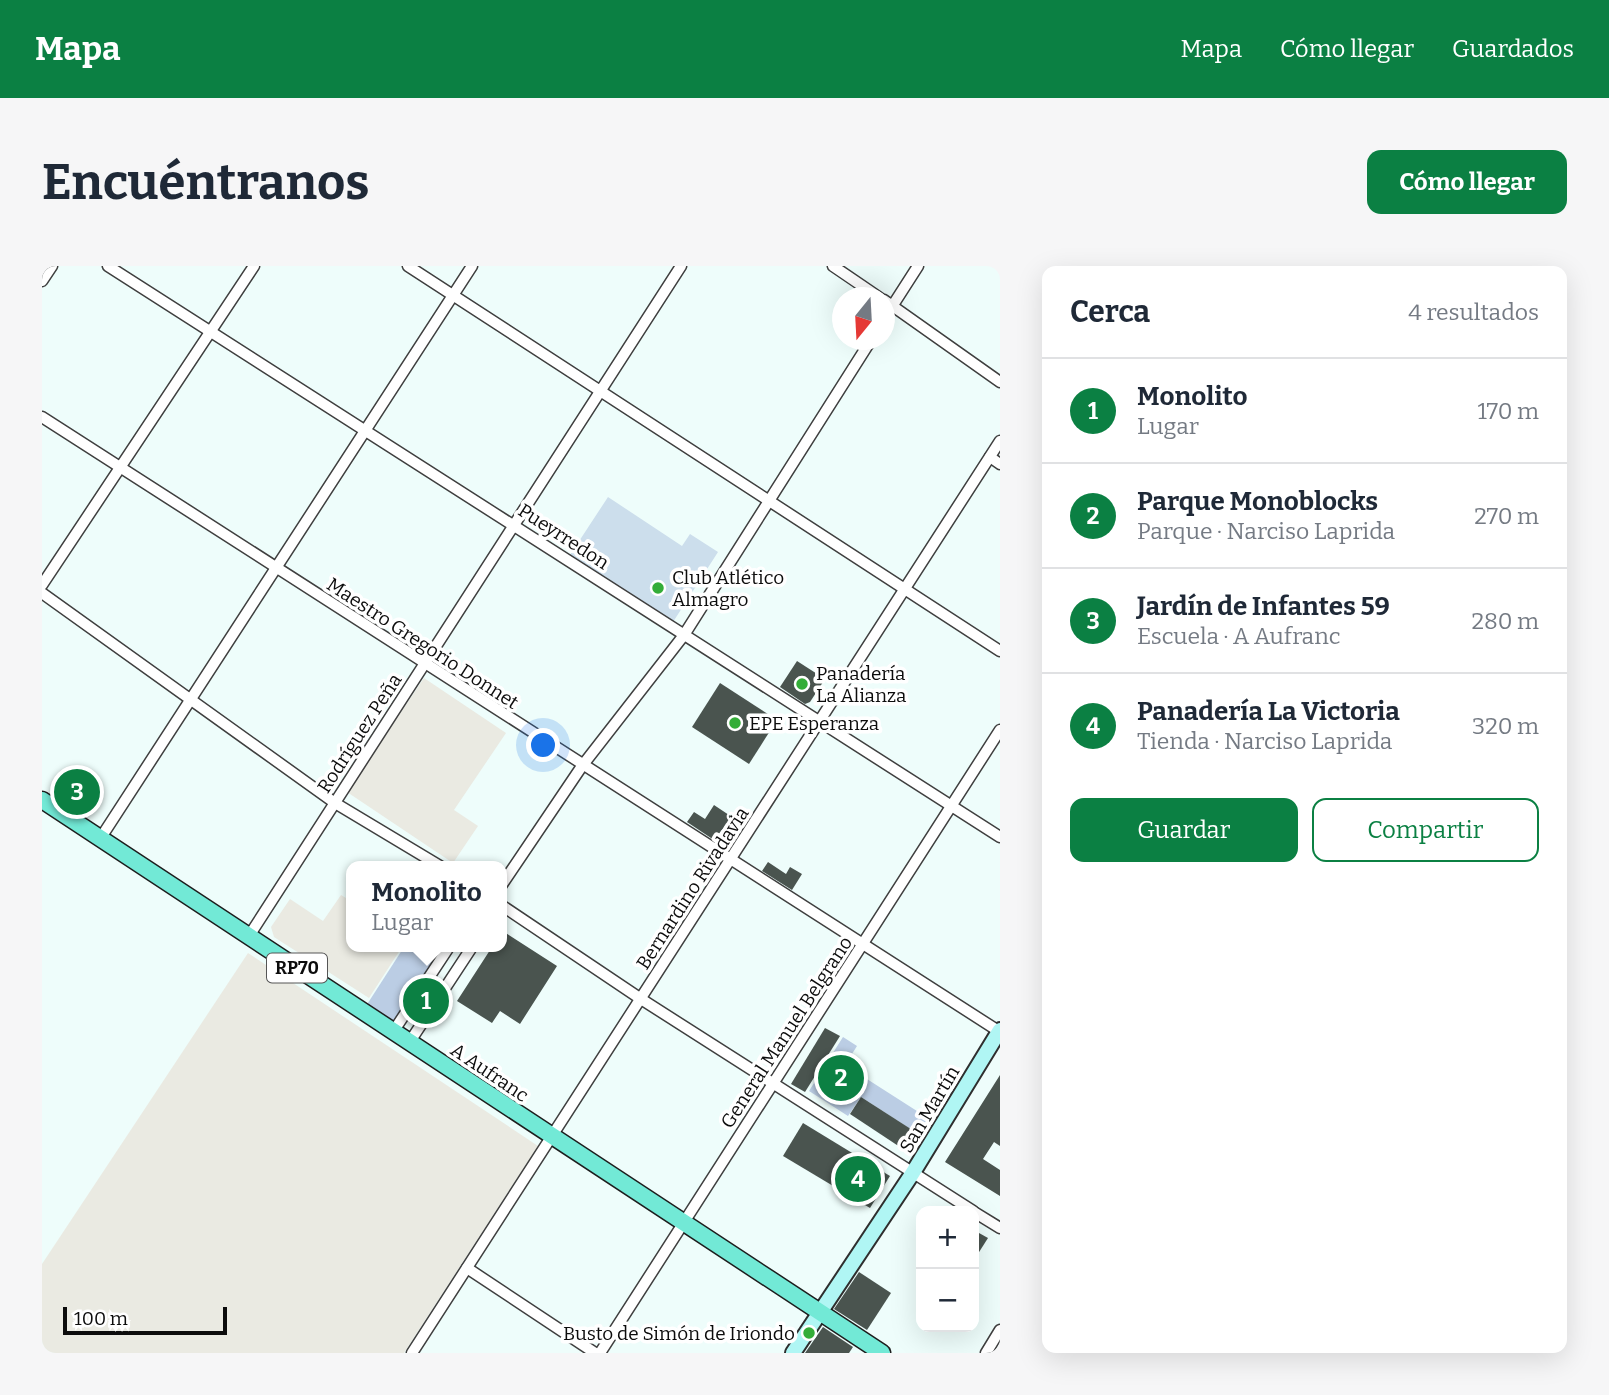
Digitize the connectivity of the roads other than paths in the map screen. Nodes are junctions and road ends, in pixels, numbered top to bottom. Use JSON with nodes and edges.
{"nodes":[{"id":1,"x":52,"y":266,"type":"edge"},
{"id":2,"x":108,"y":266,"type":"edge"},
{"id":3,"x":254,"y":266,"type":"edge"},
{"id":4,"x":408,"y":266,"type":"edge"},
{"id":5,"x":472,"y":266,"type":"edge"},
{"id":6,"x":681,"y":266,"type":"edge"},
{"id":7,"x":833,"y":266,"type":"edge"},
{"id":8,"x":918,"y":266,"type":"edge"},
{"id":9,"x":42,"y":281,"type":"edge"},
{"id":10,"x":865,"y":287,"type":"edge"},
{"id":11,"x":895,"y":291,"type":"edge"},
{"id":12,"x":453,"y":295,"type":"junction"},
{"id":13,"x":895,"y":307,"type":"edge"},
{"id":14,"x":210,"y":330,"type":"junction"},
{"id":15,"x":866,"y":350,"type":"edge"},
{"id":16,"x":1000,"y":382,"type":"edge"},
{"id":17,"x":601,"y":391,"type":"junction"},
{"id":18,"x":42,"y":417,"type":"edge"},
{"id":19,"x":366,"y":430,"type":"junction"},
{"id":20,"x":1000,"y":441,"type":"edge"},
{"id":21,"x":990,"y":457,"type":"junction"},
{"id":22,"x":1000,"y":464,"type":"edge"},
{"id":23,"x":120,"y":466,"type":"junction"},
{"id":24,"x":769,"y":501,"type":"junction"},
{"id":25,"x":515,"y":525,"type":"junction"},
{"id":26,"x":275,"y":568,"type":"junction"},
{"id":27,"x":42,"y":585,"type":"edge"},
{"id":28,"x":905,"y":589,"type":"junction"},
{"id":29,"x":42,"y":593,"type":"edge"},
{"id":30,"x":684,"y":635,"type":"junction"},
{"id":31,"x":1000,"y":651,"type":"edge"},
{"id":32,"x":424,"y":665,"type":"junction"},
{"id":33,"x":192,"y":698,"type":"junction"},
{"id":34,"x":820,"y":721,"type":"junction"},
{"id":35,"x":1000,"y":730,"type":"edge"},
{"id":36,"x":582,"y":766,"type":"junction"},
{"id":37,"x":42,"y":800,"type":"edge"},
{"id":38,"x":335,"y":803,"type":"junction"},
{"id":39,"x":951,"y":807,"type":"junction"},
{"id":40,"x":1000,"y":837,"type":"edge"},
{"id":41,"x":100,"y":839,"type":"junction"},
{"id":42,"x":731,"y":857,"type":"junction"},
{"id":43,"x":432,"y":861,"type":"edge"},
{"id":44,"x":507,"y":878,"type":"edge"},
{"id":45,"x":507,"y":909,"type":"edge"},
{"id":46,"x":249,"y":936,"type":"junction"},
{"id":47,"x":863,"y":945,"type":"junction"},
{"id":48,"x":446,"y":952,"type":"edge"},
{"id":49,"x":469,"y":952,"type":"edge"},
{"id":50,"x":642,"y":999,"type":"junction"},
{"id":51,"x":1000,"y":1031,"type":"edge"},
{"id":52,"x":393,"y":1032,"type":"junction"},
{"id":53,"x":409,"y":1043,"type":"junction"},
{"id":54,"x":774,"y":1084,"type":"junction"},
{"id":55,"x":551,"y":1138,"type":"junction"},
{"id":56,"x":912,"y":1174,"type":"junction"},
{"id":57,"x":965,"y":1206,"type":"edge"},
{"id":58,"x":979,"y":1215,"type":"edge"},
{"id":59,"x":684,"y":1224,"type":"junction"},
{"id":60,"x":1000,"y":1228,"type":"edge"},
{"id":61,"x":467,"y":1268,"type":"junction"},
{"id":62,"x":819,"y":1312,"type":"junction"},
{"id":63,"x":1000,"y":1330,"type":"edge"},
{"id":64,"x":412,"y":1353,"type":"edge"},
{"id":65,"x":594,"y":1353,"type":"edge"},
{"id":66,"x":600,"y":1353,"type":"edge"},
{"id":67,"x":793,"y":1353,"type":"edge"},
{"id":68,"x":882,"y":1353,"type":"edge"},
{"id":69,"x":986,"y":1353,"type":"edge"}],
"edges":[{"from":1,"to":9,"type":"street"},
{"from":2,"to":14,"type":"street","name":"Pueyrredon"},
{"from":3,"to":14,"type":"street"},
{"from":4,"to":12,"type":"street"},
{"from":5,"to":12,"type":"street"},
{"from":6,"to":17,"type":"street","name":"Rodríguez Peña"},
{"from":7,"to":10,"type":"street"},
{"from":8,"to":11,"type":"street"},
{"from":12,"to":17,"type":"street"},
{"from":12,"to":19,"type":"street"},
{"from":13,"to":16,"type":"street"},
{"from":14,"to":19,"type":"street","name":"Pueyrredon"},
{"from":14,"to":23,"type":"street"},
{"from":15,"to":24,"type":"street"},
{"from":17,"to":24,"type":"street"},
{"from":17,"to":25,"type":"street","name":"Rodríguez Peña"},
{"from":18,"to":23,"type":"street","name":"Maestro Gregorio Donnet"},
{"from":19,"to":25,"type":"street","name":"Pueyrredon"},
{"from":19,"to":26,"type":"street"},
{"from":20,"to":21,"type":"street","name":"Bernardino Rivadavia"},
{"from":21,"to":22,"type":"street"},
{"from":21,"to":28,"type":"street","name":"Bernardino Rivadavia"},
{"from":23,"to":26,"type":"street","name":"Maestro Gregorio Donnet"},
{"from":23,"to":27,"type":"street"},
{"from":24,"to":28,"type":"street"},
{"from":24,"to":30,"type":"street"},
{"from":25,"to":30,"type":"street","name":"Pueyrredon"},
{"from":25,"to":32,"type":"street","name":"Rodríguez Peña"},
{"from":26,"to":32,"type":"street","name":"Maestro Gregorio Donnet"},
{"from":26,"to":33,"type":"street"},
{"from":28,"to":31,"type":"street"},
{"from":28,"to":34,"type":"street","name":"Bernardino Rivadavia"},
{"from":29,"to":33,"type":"street"},
{"from":30,"to":34,"type":"street","name":"Pueyrredon"},
{"from":30,"to":36,"type":"street"},
{"from":32,"to":36,"type":"street","name":"Maestro Gregorio Donnet"},
{"from":32,"to":38,"type":"street","name":"Rodríguez Peña"},
{"from":33,"to":38,"type":"street"},
{"from":33,"to":41,"type":"street"},
{"from":34,"to":39,"type":"street","name":"Pueyrredon"},
{"from":34,"to":42,"type":"street","name":"Bernardino Rivadavia"},
{"from":35,"to":39,"type":"street","name":"General Manuel Belgrano"},
{"from":36,"to":42,"type":"street","name":"Maestro Gregorio Donnet"},
{"from":36,"to":44,"type":"street"},
{"from":37,"to":41,"type":"main road","name":"A Aufranc","number":"RP70"},
{"from":38,"to":43,"type":"street"},
{"from":38,"to":46,"type":"street","name":"Rodríguez Peña"},
{"from":39,"to":40,"type":"street","name":"Pueyrredon"},
{"from":39,"to":47,"type":"street","name":"General Manuel Belgrano"},
{"from":41,"to":46,"type":"main road","name":"A Aufranc","number":"RP70"},
{"from":42,"to":47,"type":"street","name":"Maestro Gregorio Donnet"},
{"from":42,"to":50,"type":"street","name":"Bernardino Rivadavia"},
{"from":45,"to":50,"type":"street"},
{"from":46,"to":52,"type":"main road","name":"A Aufranc","number":"RP70"},
{"from":47,"to":51,"type":"street","name":"Maestro Gregorio Donnet"},
{"from":47,"to":54,"type":"street","name":"General Manuel Belgrano"},
{"from":48,"to":52,"type":"street"},
{"from":49,"to":53,"type":"street"},
{"from":50,"to":54,"type":"street"},
{"from":50,"to":55,"type":"street","name":"Bernardino Rivadavia"},
{"from":51,"to":56,"type":"main road","name":"San Martín"},
{"from":52,"to":53,"type":"main road","name":"A Aufranc","number":"RP70"},
{"from":53,"to":55,"type":"main road","name":"A Aufranc","number":"RP70"},
{"from":54,"to":56,"type":"street"},
{"from":54,"to":59,"type":"street","name":"General Manuel Belgrano"},
{"from":55,"to":59,"type":"main road","name":"A Aufranc","number":"RP70"},
{"from":55,"to":61,"type":"street","name":"Bernardino Rivadavia"},
{"from":56,"to":57,"type":"street"},
{"from":56,"to":62,"type":"main road","name":"San Martín"},
{"from":58,"to":60,"type":"street"},
{"from":59,"to":62,"type":"main road","name":"A Aufranc","number":"RP70"},
{"from":59,"to":66,"type":"street","name":"General Manuel Belgrano"},
{"from":61,"to":64,"type":"street","name":"Bernardino Rivadavia"},
{"from":61,"to":65,"type":"street"},
{"from":62,"to":67,"type":"main road","name":"San Martín"},
{"from":62,"to":68,"type":"main road","name":"A Aufranc","number":"RP70"},
{"from":63,"to":69,"type":"street"}]}
